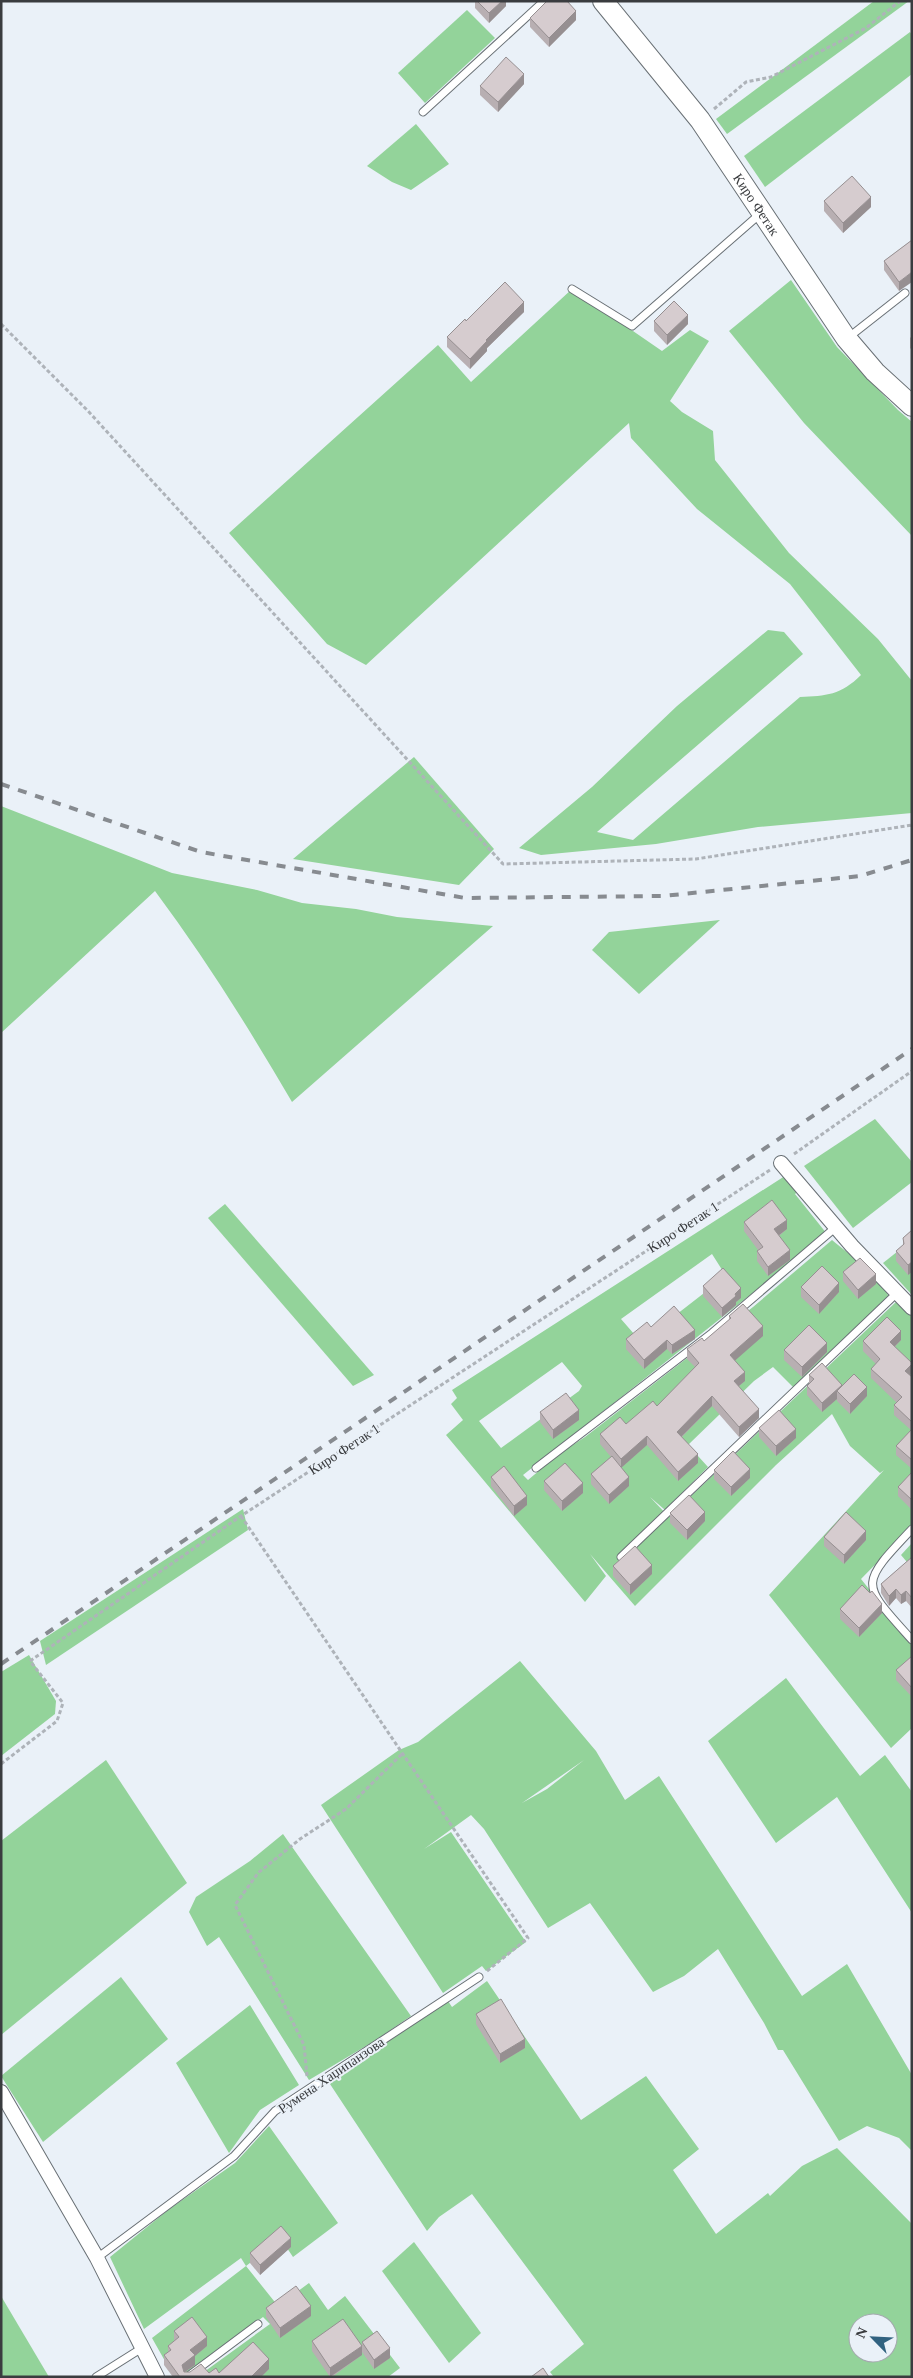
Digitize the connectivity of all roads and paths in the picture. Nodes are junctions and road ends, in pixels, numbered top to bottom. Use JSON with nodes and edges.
{"nodes":[{"id":1,"x":544,"y":1,"type":"edge"},
{"id":2,"x":603,"y":1,"type":"edge"},
{"id":3,"x":900,"y":1,"type":"edge"},
{"id":4,"x":423,"y":112,"type":"dead end"},
{"id":5,"x":700,"y":120,"type":"junction"},
{"id":6,"x":762,"y":212,"type":"junction"},
{"id":7,"x":572,"y":288,"type":"dead end"},
{"id":8,"x":905,"y":293,"type":"dead end"},
{"id":9,"x":1,"y":324,"type":"edge"},
{"id":10,"x":846,"y":338,"type":"junction"},
{"id":11,"x":912,"y":406,"type":"edge"},
{"id":12,"x":912,"y":825,"type":"edge"},
{"id":13,"x":912,"y":1071,"type":"edge"},
{"id":14,"x":781,"y":1163,"type":"junction"},
{"id":15,"x":836,"y":1227,"type":"junction"},
{"id":16,"x":897,"y":1293,"type":"junction"},
{"id":17,"x":912,"y":1308,"type":"edge"},
{"id":18,"x":536,"y":1468,"type":"dead end"},
{"id":19,"x":241,"y":1516,"type":"junction"},
{"id":20,"x":912,"y":1529,"type":"edge"},
{"id":21,"x":621,"y":1557,"type":"edge"},
{"id":22,"x":912,"y":1640,"type":"edge"},
{"id":23,"x":402,"y":1754,"type":"junction"},
{"id":24,"x":1,"y":1764,"type":"edge"},
{"id":25,"x":480,"y":1978,"type":"joint"},
{"id":26,"x":309,"y":2089,"type":"junction"},
{"id":27,"x":1,"y":2092,"type":"edge"},
{"id":28,"x":97,"y":2258,"type":"junction"},
{"id":29,"x":258,"y":2324,"type":"dead end"},
{"id":30,"x":142,"y":2348,"type":"junction"},
{"id":31,"x":96,"y":2377,"type":"edge"},
{"id":32,"x":157,"y":2377,"type":"edge"},
{"id":33,"x":187,"y":2377,"type":"edge"}],
"edges":[{"from":1,"to":4,"type":"lane"},
{"from":2,"to":5,"type":"main road","name":"Киро Фетак"},
{"from":3,"to":5,"type":"path"},
{"from":5,"to":6,"type":"main road","name":"Киро Фетак"},
{"from":6,"to":7,"type":"lane"},
{"from":6,"to":10,"type":"main road","name":"Киро Фетак"},
{"from":8,"to":10,"type":"lane"},
{"from":9,"to":12,"type":"path"},
{"from":10,"to":11,"type":"main road","name":"Киро Фетак"},
{"from":13,"to":14,"type":"path","name":"Киро Фетак 1"},
{"from":14,"to":15,"type":"street"},
{"from":14,"to":19,"type":"path","name":"Киро Фетак 1"},
{"from":15,"to":16,"type":"street"},
{"from":15,"to":18,"type":"lane"},
{"from":16,"to":17,"type":"street"},
{"from":16,"to":21,"type":"lane"},
{"from":19,"to":23,"type":"path"},
{"from":19,"to":24,"type":"path","name":"Киро Фетак 1"},
{"from":20,"to":22,"type":"lane"},
{"from":23,"to":25,"type":"path"},
{"from":23,"to":26,"type":"path"},
{"from":25,"to":26,"type":"lane","name":"Румена Хаџипанзова"},
{"from":26,"to":28,"type":"lane","name":"Румена Хаџипанзова"},
{"from":27,"to":28,"type":"street"},
{"from":28,"to":30,"type":"street"},
{"from":29,"to":33,"type":"lane"},
{"from":30,"to":31,"type":"lane"},
{"from":30,"to":32,"type":"street"}]}
